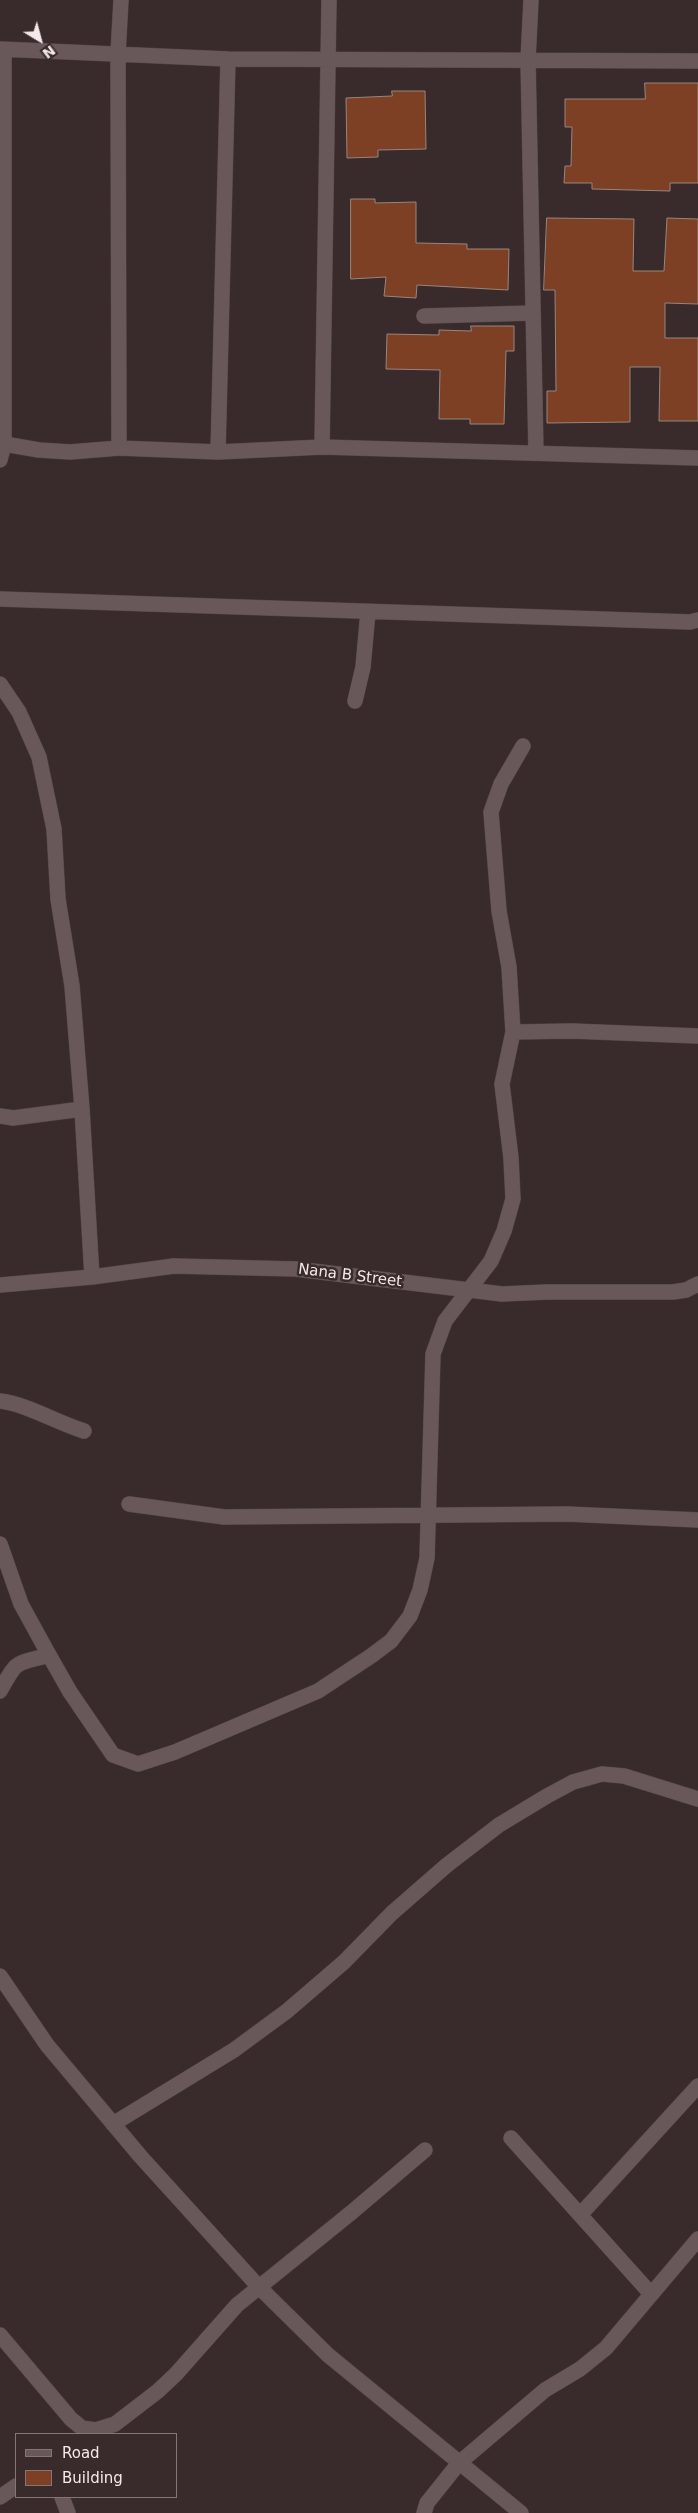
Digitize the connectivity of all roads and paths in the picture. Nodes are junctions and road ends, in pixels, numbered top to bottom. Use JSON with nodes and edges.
{"nodes":[{"id":1,"x":121,"y":0,"type":"edge"},
{"id":2,"x":329,"y":0,"type":"edge"},
{"id":3,"x":531,"y":0,"type":"edge"},
{"id":4,"x":2,"y":50,"type":"edge"},
{"id":5,"x":118,"y":54,"type":"junction"},
{"id":6,"x":228,"y":59,"type":"junction"},
{"id":7,"x":528,"y":60,"type":"junction"},
{"id":8,"x":328,"y":61,"type":"junction"},
{"id":9,"x":698,"y":61,"type":"edge"},
{"id":10,"x":533,"y":313,"type":"junction"},
{"id":11,"x":424,"y":316,"type":"dead end"},
{"id":12,"x":4,"y":444,"type":"junction"},
{"id":13,"x":322,"y":447,"type":"junction"},
{"id":14,"x":119,"y":448,"type":"junction"},
{"id":15,"x":218,"y":452,"type":"junction"},
{"id":16,"x":536,"y":453,"type":"junction"},
{"id":17,"x":698,"y":458,"type":"edge"},
{"id":18,"x":0,"y":460,"type":"edge"},
{"id":19,"x":0,"y":599,"type":"edge"},
{"id":20,"x":368,"y":612,"type":"junction"},
{"id":21,"x":698,"y":620,"type":"edge"},
{"id":22,"x":0,"y":684,"type":"edge"},
{"id":23,"x":355,"y":701,"type":"dead end"},
{"id":24,"x":524,"y":746,"type":"dead end"},
{"id":25,"x":513,"y":1032,"type":"junction"},
{"id":26,"x":698,"y":1036,"type":"edge"},
{"id":27,"x":82,"y":1109,"type":"junction"},
{"id":28,"x":0,"y":1116,"type":"edge"},
{"id":29,"x":92,"y":1277,"type":"junction"},
{"id":30,"x":698,"y":1284,"type":"edge"},
{"id":31,"x":0,"y":1285,"type":"edge"},
{"id":32,"x":471,"y":1289,"type":"junction"},
{"id":33,"x":0,"y":1402,"type":"edge"},
{"id":34,"x":84,"y":1431,"type":"dead end"},
{"id":35,"x":129,"y":1504,"type":"dead end"},
{"id":36,"x":429,"y":1514,"type":"junction"},
{"id":37,"x":698,"y":1520,"type":"edge"},
{"id":38,"x":0,"y":1544,"type":"edge"},
{"id":39,"x":49,"y":1655,"type":"junction"},
{"id":40,"x":0,"y":1691,"type":"edge"},
{"id":41,"x":698,"y":1799,"type":"edge"},
{"id":42,"x":0,"y":1976,"type":"edge"},
{"id":43,"x":698,"y":2086,"type":"edge"},
{"id":44,"x":113,"y":2124,"type":"junction"},
{"id":45,"x":511,"y":2138,"type":"dead end"},
{"id":46,"x":425,"y":2150,"type":"dead end"},
{"id":47,"x":580,"y":2215,"type":"junction"},
{"id":48,"x":698,"y":2238,"type":"edge"},
{"id":49,"x":258,"y":2286,"type":"junction"},
{"id":50,"x":651,"y":2294,"type":"junction"},
{"id":51,"x":0,"y":2336,"type":"edge"},
{"id":52,"x":79,"y":2431,"type":"edge"},
{"id":53,"x":459,"y":2463,"type":"junction"},
{"id":54,"x":15,"y":2487,"type":"edge"},
{"id":55,"x":0,"y":2497,"type":"edge"},
{"id":56,"x":62,"y":2498,"type":"edge"},
{"id":57,"x":68,"y":2513,"type":"edge"},
{"id":58,"x":424,"y":2513,"type":"edge"},
{"id":59,"x":521,"y":2513,"type":"edge"}],
"edges":[{"from":1,"to":5,"type":"street"},
{"from":2,"to":8,"type":"street"},
{"from":3,"to":7,"type":"street"},
{"from":4,"to":5,"type":"street"},
{"from":4,"to":12,"type":"street"},
{"from":5,"to":6,"type":"street"},
{"from":5,"to":14,"type":"street"},
{"from":6,"to":8,"type":"street"},
{"from":6,"to":15,"type":"street"},
{"from":7,"to":8,"type":"street"},
{"from":7,"to":9,"type":"street"},
{"from":7,"to":10,"type":"street"},
{"from":8,"to":13,"type":"street"},
{"from":10,"to":11,"type":"street"},
{"from":10,"to":16,"type":"street"},
{"from":12,"to":14,"type":"street"},
{"from":12,"to":18,"type":"street"},
{"from":13,"to":15,"type":"street"},
{"from":13,"to":16,"type":"street"},
{"from":14,"to":15,"type":"street"},
{"from":16,"to":17,"type":"street"},
{"from":19,"to":20,"type":"street"},
{"from":20,"to":21,"type":"street"},
{"from":20,"to":23,"type":"street"},
{"from":22,"to":27,"type":"street"},
{"from":24,"to":25,"type":"street"},
{"from":25,"to":26,"type":"street"},
{"from":25,"to":32,"type":"street"},
{"from":27,"to":28,"type":"street"},
{"from":27,"to":29,"type":"street"},
{"from":29,"to":31,"type":"street","name":"Nana B Street"},
{"from":29,"to":32,"type":"street","name":"Nana B Street"},
{"from":30,"to":32,"type":"street","name":"Nana B Street"},
{"from":32,"to":36,"type":"street"},
{"from":33,"to":34,"type":"street"},
{"from":35,"to":36,"type":"street"},
{"from":36,"to":37,"type":"street"},
{"from":36,"to":39,"type":"street"},
{"from":38,"to":39,"type":"street"},
{"from":39,"to":40,"type":"street"},
{"from":41,"to":44,"type":"street"},
{"from":42,"to":44,"type":"street"},
{"from":43,"to":47,"type":"street"},
{"from":44,"to":49,"type":"street"},
{"from":45,"to":47,"type":"street"},
{"from":46,"to":49,"type":"street"},
{"from":47,"to":50,"type":"street"},
{"from":48,"to":50,"type":"street"},
{"from":49,"to":52,"type":"street"},
{"from":49,"to":53,"type":"street"},
{"from":50,"to":53,"type":"street"},
{"from":51,"to":52,"type":"street"},
{"from":53,"to":58,"type":"street"},
{"from":53,"to":59,"type":"street"},
{"from":54,"to":55,"type":"street"},
{"from":56,"to":57,"type":"street"}]}
